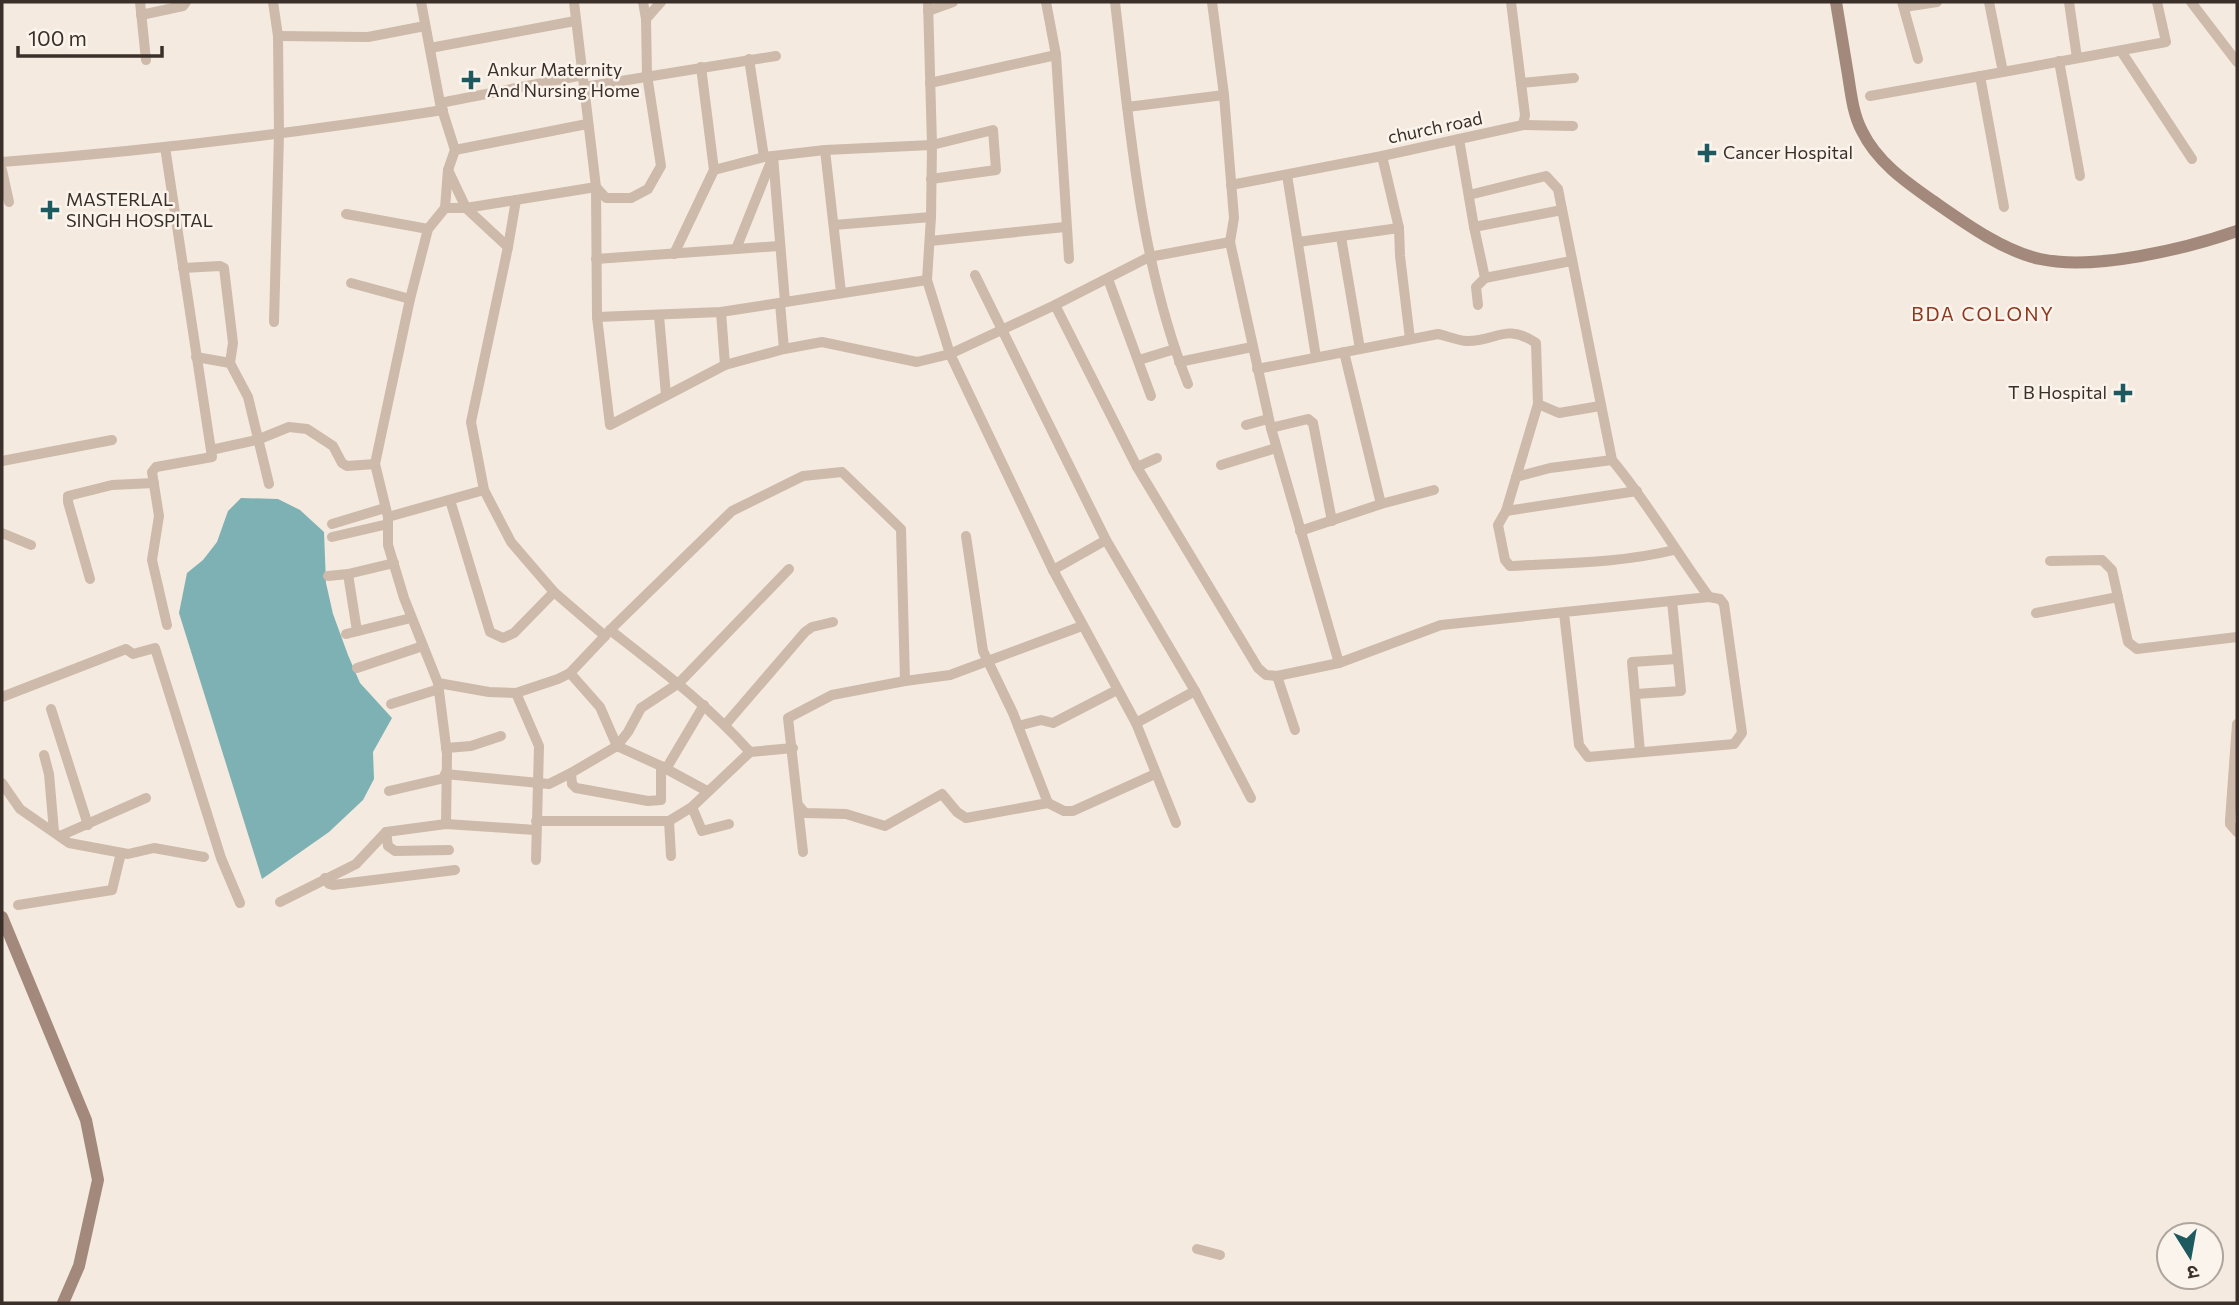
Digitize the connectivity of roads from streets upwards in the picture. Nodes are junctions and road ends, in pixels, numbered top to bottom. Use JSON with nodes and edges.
{"nodes":[{"id":1,"x":140,"y":2,"type":"edge"},
{"id":2,"x":186,"y":2,"type":"edge"},
{"id":3,"x":273,"y":2,"type":"edge"},
{"id":4,"x":421,"y":2,"type":"edge"},
{"id":5,"x":574,"y":2,"type":"edge"},
{"id":6,"x":643,"y":2,"type":"edge"},
{"id":7,"x":661,"y":2,"type":"edge"},
{"id":8,"x":953,"y":2,"type":"edge"},
{"id":9,"x":1046,"y":2,"type":"edge"},
{"id":10,"x":1115,"y":2,"type":"edge"},
{"id":11,"x":1212,"y":2,"type":"edge"},
{"id":12,"x":1511,"y":2,"type":"edge"},
{"id":13,"x":1836,"y":2,"type":"edge"},
{"id":14,"x":1937,"y":2,"type":"edge"},
{"id":15,"x":1990,"y":2,"type":"edge"},
{"id":16,"x":2069,"y":2,"type":"edge"},
{"id":17,"x":2157,"y":2,"type":"edge"},
{"id":18,"x":2191,"y":2,"type":"edge"},
{"id":19,"x":1903,"y":4,"type":"edge"},
{"id":20,"x":928,"y":6,"type":"edge"},
{"id":21,"x":141,"y":15,"type":"junction"},
{"id":22,"x":646,"y":19,"type":"junction"},
{"id":23,"x":575,"y":21,"type":"junction"},
{"id":24,"x":425,"y":26,"type":"junction"},
{"id":25,"x":278,"y":36,"type":"junction"},
{"id":26,"x":430,"y":48,"type":"junction"},
{"id":27,"x":2121,"y":51,"type":"junction"},
{"id":28,"x":776,"y":55,"type":"dead end"},
{"id":29,"x":1056,"y":55,"type":"junction"},
{"id":30,"x":2077,"y":58,"type":"junction"},
{"id":31,"x":749,"y":59,"type":"junction"},
{"id":32,"x":1917,"y":59,"type":"dead end"},
{"id":33,"x":146,"y":60,"type":"dead end"},
{"id":34,"x":2059,"y":61,"type":"junction"},
{"id":35,"x":2237,"y":62,"type":"edge"},
{"id":36,"x":701,"y":67,"type":"junction"},
{"id":37,"x":2003,"y":72,"type":"junction"},
{"id":38,"x":583,"y":75,"type":"junction"},
{"id":39,"x":647,"y":75,"type":"junction"},
{"id":40,"x":1980,"y":76,"type":"junction"},
{"id":41,"x":1574,"y":78,"type":"dead end"},
{"id":42,"x":930,"y":83,"type":"junction"},
{"id":43,"x":1521,"y":83,"type":"junction"},
{"id":44,"x":584,"y":87,"type":"junction"},
{"id":45,"x":1224,"y":95,"type":"junction"},
{"id":46,"x":1870,"y":96,"type":"dead end"},
{"id":47,"x":441,"y":107,"type":"junction"},
{"id":48,"x":1127,"y":107,"type":"junction"},
{"id":49,"x":587,"y":124,"type":"junction"},
{"id":50,"x":1523,"y":125,"type":"junction"},
{"id":51,"x":1573,"y":126,"type":"dead end"},
{"id":52,"x":279,"y":134,"type":"junction"},
{"id":53,"x":1459,"y":139,"type":"junction"},
{"id":54,"x":932,"y":145,"type":"junction"},
{"id":55,"x":165,"y":147,"type":"junction"},
{"id":56,"x":455,"y":150,"type":"junction"},
{"id":57,"x":825,"y":150,"type":"junction"},
{"id":58,"x":769,"y":156,"type":"junction"},
{"id":59,"x":1382,"y":156,"type":"junction"},
{"id":60,"x":2192,"y":159,"type":"dead end"},
{"id":61,"x":2,"y":162,"type":"edge"},
{"id":62,"x":2,"y":170,"type":"edge"},
{"id":63,"x":448,"y":170,"type":"junction"},
{"id":64,"x":714,"y":170,"type":"junction"},
{"id":65,"x":1287,"y":175,"type":"junction"},
{"id":66,"x":2080,"y":176,"type":"dead end"},
{"id":67,"x":930,"y":179,"type":"junction"},
{"id":68,"x":1231,"y":186,"type":"junction"},
{"id":69,"x":596,"y":187,"type":"junction"},
{"id":70,"x":1469,"y":195,"type":"junction"},
{"id":71,"x":516,"y":200,"type":"junction"},
{"id":72,"x":9,"y":201,"type":"dead end"},
{"id":73,"x":2004,"y":207,"type":"dead end"},
{"id":74,"x":445,"y":208,"type":"junction"},
{"id":75,"x":467,"y":208,"type":"junction"},
{"id":76,"x":1562,"y":210,"type":"junction"},
{"id":77,"x":346,"y":214,"type":"dead end"},
{"id":78,"x":931,"y":216,"type":"junction"},
{"id":79,"x":834,"y":225,"type":"junction"},
{"id":80,"x":1066,"y":227,"type":"junction"},
{"id":81,"x":1474,"y":227,"type":"junction"},
{"id":82,"x":428,"y":229,"type":"junction"},
{"id":83,"x":1399,"y":229,"type":"junction"},
{"id":84,"x":2237,"y":231,"type":"edge"},
{"id":85,"x":1341,"y":237,"type":"junction"},
{"id":86,"x":930,"y":242,"type":"junction"},
{"id":87,"x":1230,"y":242,"type":"junction"},
{"id":88,"x":1298,"y":242,"type":"junction"},
{"id":89,"x":779,"y":246,"type":"junction"},
{"id":90,"x":508,"y":247,"type":"junction"},
{"id":91,"x":736,"y":249,"type":"junction"},
{"id":92,"x":674,"y":254,"type":"junction"},
{"id":93,"x":1149,"y":257,"type":"junction"},
{"id":94,"x":1069,"y":258,"type":"dead end"},
{"id":95,"x":596,"y":260,"type":"junction"},
{"id":96,"x":1571,"y":261,"type":"junction"},
{"id":97,"x":183,"y":268,"type":"junction"},
{"id":98,"x":975,"y":275,"type":"dead end"},
{"id":99,"x":1485,"y":278,"type":"junction"},
{"id":100,"x":927,"y":279,"type":"junction"},
{"id":101,"x":1108,"y":279,"type":"junction"},
{"id":102,"x":351,"y":283,"type":"dead end"},
{"id":103,"x":841,"y":292,"type":"junction"},
{"id":104,"x":410,"y":299,"type":"junction"},
{"id":105,"x":783,"y":302,"type":"junction"},
{"id":106,"x":1055,"y":305,"type":"junction"},
{"id":107,"x":1478,"y":305,"type":"dead end"},
{"id":108,"x":721,"y":312,"type":"junction"},
{"id":109,"x":659,"y":316,"type":"junction"},
{"id":110,"x":597,"y":317,"type":"junction"},
{"id":111,"x":274,"y":322,"type":"dead end"},
{"id":112,"x":1001,"y":329,"type":"junction"},
{"id":113,"x":1410,"y":339,"type":"junction"},
{"id":114,"x":1252,"y":346,"type":"junction"},
{"id":115,"x":784,"y":349,"type":"junction"},
{"id":116,"x":1175,"y":349,"type":"junction"},
{"id":117,"x":1360,"y":349,"type":"junction"},
{"id":118,"x":1344,"y":352,"type":"junction"},
{"id":119,"x":950,"y":354,"type":"junction"},
{"id":120,"x":196,"y":356,"type":"junction"},
{"id":121,"x":1316,"y":357,"type":"junction"},
{"id":122,"x":1139,"y":360,"type":"junction"},
{"id":123,"x":1179,"y":362,"type":"junction"},
{"id":124,"x":230,"y":363,"type":"junction"},
{"id":125,"x":724,"y":365,"type":"junction"},
{"id":126,"x":1257,"y":369,"type":"junction"},
{"id":127,"x":1188,"y":384,"type":"dead end"},
{"id":128,"x":666,"y":395,"type":"junction"},
{"id":129,"x":1151,"y":396,"type":"dead end"},
{"id":130,"x":1538,"y":404,"type":"junction"},
{"id":131,"x":1600,"y":405,"type":"junction"},
{"id":132,"x":1270,"y":424,"type":"junction"},
{"id":133,"x":1246,"y":425,"type":"dead end"},
{"id":134,"x":257,"y":439,"type":"junction"},
{"id":135,"x":113,"y":440,"type":"dead end"},
{"id":136,"x":1276,"y":448,"type":"junction"},
{"id":137,"x":211,"y":450,"type":"junction"},
{"id":138,"x":1157,"y":458,"type":"dead end"},
{"id":139,"x":1612,"y":460,"type":"junction"},
{"id":140,"x":2,"y":461,"type":"edge"},
{"id":141,"x":374,"y":464,"type":"junction"},
{"id":142,"x":1221,"y":465,"type":"dead end"},
{"id":143,"x":1137,"y":467,"type":"junction"},
{"id":144,"x":1516,"y":477,"type":"junction"},
{"id":145,"x":154,"y":483,"type":"junction"},
{"id":146,"x":269,"y":484,"type":"dead end"},
{"id":147,"x":484,"y":490,"type":"junction"},
{"id":148,"x":1434,"y":490,"type":"dead end"},
{"id":149,"x":1637,"y":491,"type":"junction"},
{"id":150,"x":450,"y":500,"type":"junction"},
{"id":151,"x":1381,"y":504,"type":"junction"},
{"id":152,"x":1506,"y":511,"type":"junction"},
{"id":153,"x":387,"y":516,"type":"junction"},
{"id":154,"x":1332,"y":521,"type":"junction"},
{"id":155,"x":332,"y":524,"type":"dead end"},
{"id":156,"x":1300,"y":531,"type":"junction"},
{"id":157,"x":2,"y":533,"type":"edge"},
{"id":158,"x":966,"y":536,"type":"dead end"},
{"id":159,"x":332,"y":537,"type":"dead end"},
{"id":160,"x":1106,"y":540,"type":"junction"},
{"id":161,"x":31,"y":545,"type":"dead end"},
{"id":162,"x":1674,"y":550,"type":"junction"},
{"id":163,"x":2050,"y":561,"type":"dead end"},
{"id":164,"x":394,"y":563,"type":"junction"},
{"id":165,"x":789,"y":569,"type":"dead end"},
{"id":166,"x":1053,"y":570,"type":"junction"},
{"id":167,"x":348,"y":574,"type":"junction"},
{"id":168,"x":328,"y":576,"type":"dead end"},
{"id":169,"x":90,"y":579,"type":"dead end"},
{"id":170,"x":554,"y":592,"type":"junction"},
{"id":171,"x":1709,"y":597,"type":"junction"},
{"id":172,"x":2118,"y":597,"type":"junction"},
{"id":173,"x":1672,"y":601,"type":"junction"},
{"id":174,"x":2036,"y":612,"type":"dead end"},
{"id":175,"x":1564,"y":613,"type":"junction"},
{"id":176,"x":411,"y":618,"type":"junction"},
{"id":177,"x":833,"y":622,"type":"dead end"},
{"id":178,"x":167,"y":625,"type":"dead end"},
{"id":179,"x":1082,"y":626,"type":"junction"},
{"id":180,"x":608,"y":633,"type":"junction"},
{"id":181,"x":2237,"y":637,"type":"edge"},
{"id":182,"x":423,"y":646,"type":"junction"},
{"id":183,"x":1677,"y":659,"type":"junction"},
{"id":184,"x":987,"y":662,"type":"junction"},
{"id":185,"x":1339,"y":663,"type":"junction"},
{"id":186,"x":357,"y":668,"type":"dead end"},
{"id":187,"x":570,"y":673,"type":"junction"},
{"id":188,"x":1277,"y":676,"type":"junction"},
{"id":189,"x":905,"y":681,"type":"junction"},
{"id":190,"x":679,"y":683,"type":"junction"},
{"id":191,"x":438,"y":686,"type":"junction"},
{"id":192,"x":1116,"y":690,"type":"junction"},
{"id":193,"x":1195,"y":691,"type":"junction"},
{"id":194,"x":516,"y":693,"type":"junction"},
{"id":195,"x":1636,"y":694,"type":"junction"},
{"id":196,"x":2,"y":697,"type":"edge"},
{"id":197,"x":391,"y":704,"type":"dead end"},
{"id":198,"x":704,"y":705,"type":"junction"},
{"id":199,"x":51,"y":709,"type":"dead end"},
{"id":200,"x":1136,"y":723,"type":"junction"},
{"id":201,"x":2237,"y":724,"type":"edge"},
{"id":202,"x":726,"y":725,"type":"junction"},
{"id":203,"x":1018,"y":726,"type":"junction"},
{"id":204,"x":1294,"y":730,"type":"dead end"},
{"id":205,"x":501,"y":736,"type":"dead end"},
{"id":206,"x":617,"y":746,"type":"junction"},
{"id":207,"x":446,"y":748,"type":"junction"},
{"id":208,"x":793,"y":748,"type":"junction"},
{"id":209,"x":750,"y":752,"type":"junction"},
{"id":210,"x":1640,"y":752,"type":"junction"},
{"id":211,"x":44,"y":755,"type":"dead end"},
{"id":212,"x":664,"y":768,"type":"junction"},
{"id":213,"x":571,"y":773,"type":"junction"},
{"id":214,"x":1155,"y":774,"type":"junction"},
{"id":215,"x":445,"y":776,"type":"junction"},
{"id":216,"x":2,"y":783,"type":"edge"},
{"id":217,"x":539,"y":784,"type":"junction"},
{"id":218,"x":389,"y":791,"type":"dead end"},
{"id":219,"x":707,"y":791,"type":"junction"},
{"id":220,"x":146,"y":798,"type":"dead end"},
{"id":221,"x":1251,"y":798,"type":"dead end"},
{"id":222,"x":1048,"y":803,"type":"junction"},
{"id":223,"x":799,"y":806,"type":"junction"},
{"id":224,"x":692,"y":807,"type":"junction"},
{"id":225,"x":669,"y":821,"type":"junction"},
{"id":226,"x":1176,"y":823,"type":"dead end"},
{"id":227,"x":446,"y":824,"type":"junction"},
{"id":228,"x":729,"y":824,"type":"dead end"},
{"id":229,"x":88,"y":825,"type":"junction"},
{"id":230,"x":536,"y":825,"type":"junction"},
{"id":231,"x":386,"y":832,"type":"junction"},
{"id":232,"x":2237,"y":832,"type":"edge"},
{"id":233,"x":57,"y":834,"type":"junction"},
{"id":234,"x":449,"y":850,"type":"dead end"},
{"id":235,"x":803,"y":852,"type":"dead end"},
{"id":236,"x":121,"y":853,"type":"junction"},
{"id":237,"x":671,"y":856,"type":"dead end"},
{"id":238,"x":204,"y":857,"type":"dead end"},
{"id":239,"x":536,"y":860,"type":"dead end"},
{"id":240,"x":455,"y":870,"type":"dead end"},
{"id":241,"x":325,"y":878,"type":"junction"},
{"id":242,"x":280,"y":902,"type":"dead end"},
{"id":243,"x":240,"y":903,"type":"dead end"},
{"id":244,"x":18,"y":905,"type":"dead end"},
{"id":245,"x":2,"y":917,"type":"edge"},
{"id":246,"x":1197,"y":1249,"type":"dead end"},
{"id":247,"x":1220,"y":1255,"type":"dead end"},
{"id":248,"x":70,"y":1289,"type":"junction"},
{"id":249,"x":63,"y":1303,"type":"edge"},
{"id":250,"x":71,"y":1303,"type":"edge"}],
"edges":[{"from":1,"to":21,"type":"street"},
{"from":2,"to":21,"type":"street"},
{"from":3,"to":25,"type":"street"},
{"from":4,"to":24,"type":"street"},
{"from":5,"to":23,"type":"street"},
{"from":6,"to":22,"type":"street"},
{"from":7,"to":22,"type":"street"},
{"from":8,"to":20,"type":"street"},
{"from":9,"to":29,"type":"street"},
{"from":10,"to":48,"type":"street"},
{"from":11,"to":45,"type":"street"},
{"from":12,"to":43,"type":"street"},
{"from":13,"to":84,"type":"street"},
{"from":14,"to":19,"type":"street"},
{"from":15,"to":37,"type":"street"},
{"from":16,"to":30,"type":"street"},
{"from":17,"to":27,"type":"street"},
{"from":18,"to":35,"type":"street"},
{"from":19,"to":32,"type":"street"},
{"from":20,"to":42,"type":"street"},
{"from":21,"to":33,"type":"street"},
{"from":22,"to":39,"type":"street"},
{"from":23,"to":26,"type":"street"},
{"from":23,"to":38,"type":"street"},
{"from":24,"to":25,"type":"street"},
{"from":24,"to":26,"type":"street"},
{"from":25,"to":52,"type":"street"},
{"from":26,"to":47,"type":"street"},
{"from":27,"to":30,"type":"street"},
{"from":27,"to":60,"type":"street"},
{"from":28,"to":31,"type":"street"},
{"from":29,"to":42,"type":"street"},
{"from":29,"to":80,"type":"street"},
{"from":30,"to":34,"type":"street"},
{"from":31,"to":36,"type":"street"},
{"from":31,"to":58,"type":"street"},
{"from":34,"to":37,"type":"street"},
{"from":34,"to":66,"type":"street"},
{"from":36,"to":39,"type":"street"},
{"from":36,"to":64,"type":"street"},
{"from":37,"to":40,"type":"street"},
{"from":38,"to":44,"type":"street"},
{"from":38,"to":47,"type":"street"},
{"from":39,"to":44,"type":"street"},
{"from":39,"to":69,"type":"street"},
{"from":40,"to":46,"type":"street"},
{"from":40,"to":73,"type":"street"},
{"from":41,"to":43,"type":"street"},
{"from":42,"to":54,"type":"street"},
{"from":43,"to":50,"type":"street"},
{"from":44,"to":49,"type":"street"},
{"from":45,"to":48,"type":"street"},
{"from":45,"to":68,"type":"street"},
{"from":47,"to":52,"type":"street"},
{"from":47,"to":56,"type":"street"},
{"from":48,"to":93,"type":"street"},
{"from":49,"to":56,"type":"street"},
{"from":49,"to":69,"type":"street"},
{"from":50,"to":51,"type":"street","name":"church road"},
{"from":50,"to":53,"type":"street","name":"church road"},
{"from":52,"to":55,"type":"street"},
{"from":52,"to":111,"type":"street"},
{"from":53,"to":59,"type":"street","name":"church road"},
{"from":53,"to":70,"type":"street"},
{"from":54,"to":57,"type":"street"},
{"from":54,"to":67,"type":"street"},
{"from":54,"to":67,"type":"street"},
{"from":55,"to":61,"type":"street"},
{"from":55,"to":97,"type":"street"},
{"from":56,"to":63,"type":"street"},
{"from":57,"to":58,"type":"street"},
{"from":57,"to":79,"type":"street"},
{"from":58,"to":64,"type":"street"},
{"from":58,"to":89,"type":"street"},
{"from":58,"to":91,"type":"street"},
{"from":59,"to":65,"type":"street","name":"church road"},
{"from":59,"to":83,"type":"street"},
{"from":62,"to":72,"type":"street"},
{"from":63,"to":74,"type":"street"},
{"from":63,"to":75,"type":"street"},
{"from":64,"to":92,"type":"street"},
{"from":65,"to":68,"type":"street","name":"church road"},
{"from":65,"to":88,"type":"street"},
{"from":67,"to":78,"type":"street"},
{"from":68,"to":87,"type":"street"},
{"from":69,"to":71,"type":"street"},
{"from":69,"to":95,"type":"street"},
{"from":70,"to":76,"type":"street"},
{"from":70,"to":81,"type":"street"},
{"from":71,"to":75,"type":"street"},
{"from":71,"to":90,"type":"street"},
{"from":74,"to":75,"type":"street"},
{"from":74,"to":82,"type":"street"},
{"from":75,"to":90,"type":"street"},
{"from":76,"to":81,"type":"street"},
{"from":76,"to":96,"type":"street"},
{"from":77,"to":82,"type":"street"},
{"from":78,"to":79,"type":"street"},
{"from":78,"to":86,"type":"street"},
{"from":79,"to":103,"type":"street"},
{"from":80,"to":86,"type":"street"},
{"from":80,"to":94,"type":"street"},
{"from":81,"to":99,"type":"street"},
{"from":82,"to":104,"type":"street"},
{"from":83,"to":85,"type":"street"},
{"from":83,"to":113,"type":"street"},
{"from":85,"to":88,"type":"street"},
{"from":85,"to":117,"type":"street"},
{"from":86,"to":100,"type":"street"},
{"from":87,"to":93,"type":"street"},
{"from":87,"to":114,"type":"street"},
{"from":88,"to":121,"type":"street"},
{"from":89,"to":91,"type":"street"},
{"from":89,"to":105,"type":"street"},
{"from":90,"to":147,"type":"street"},
{"from":91,"to":92,"type":"street"},
{"from":92,"to":95,"type":"street"},
{"from":93,"to":101,"type":"street"},
{"from":93,"to":116,"type":"street"},
{"from":95,"to":110,"type":"street"},
{"from":96,"to":99,"type":"street"},
{"from":96,"to":131,"type":"street"},
{"from":97,"to":120,"type":"street"},
{"from":97,"to":124,"type":"street"},
{"from":98,"to":112,"type":"street"},
{"from":99,"to":107,"type":"street"},
{"from":100,"to":103,"type":"street"},
{"from":100,"to":119,"type":"street"},
{"from":101,"to":106,"type":"street"},
{"from":101,"to":122,"type":"street"},
{"from":102,"to":104,"type":"street"},
{"from":103,"to":105,"type":"street"},
{"from":104,"to":141,"type":"street"},
{"from":105,"to":108,"type":"street"},
{"from":105,"to":115,"type":"street"},
{"from":106,"to":112,"type":"street"},
{"from":106,"to":143,"type":"street"},
{"from":108,"to":109,"type":"street"},
{"from":108,"to":125,"type":"street"},
{"from":109,"to":110,"type":"street"},
{"from":109,"to":128,"type":"street"},
{"from":110,"to":128,"type":"street"},
{"from":112,"to":119,"type":"street"},
{"from":112,"to":160,"type":"street"},
{"from":113,"to":117,"type":"street"},
{"from":113,"to":130,"type":"street"},
{"from":114,"to":123,"type":"street"},
{"from":114,"to":126,"type":"street"},
{"from":115,"to":119,"type":"street"},
{"from":115,"to":125,"type":"street"},
{"from":116,"to":122,"type":"street"},
{"from":116,"to":123,"type":"street"},
{"from":117,"to":118,"type":"street"},
{"from":118,"to":121,"type":"street"},
{"from":118,"to":151,"type":"street"},
{"from":119,"to":166,"type":"street"},
{"from":120,"to":124,"type":"street"},
{"from":120,"to":137,"type":"street"},
{"from":121,"to":126,"type":"street"},
{"from":122,"to":129,"type":"street"},
{"from":123,"to":127,"type":"street"},
{"from":124,"to":134,"type":"street"},
{"from":125,"to":128,"type":"street"},
{"from":126,"to":132,"type":"street"},
{"from":130,"to":131,"type":"street"},
{"from":130,"to":144,"type":"street"},
{"from":131,"to":139,"type":"street"},
{"from":132,"to":133,"type":"street"},
{"from":132,"to":136,"type":"street"},
{"from":132,"to":154,"type":"street"},
{"from":134,"to":137,"type":"street"},
{"from":134,"to":141,"type":"street"},
{"from":134,"to":146,"type":"street"},
{"from":135,"to":140,"type":"street"},
{"from":136,"to":142,"type":"street"},
{"from":136,"to":156,"type":"street"},
{"from":137,"to":145,"type":"street"},
{"from":138,"to":143,"type":"street"},
{"from":139,"to":144,"type":"street"},
{"from":139,"to":149,"type":"street"},
{"from":141,"to":153,"type":"street"},
{"from":143,"to":188,"type":"street"},
{"from":144,"to":152,"type":"street"},
{"from":145,"to":169,"type":"street"},
{"from":145,"to":178,"type":"street"},
{"from":147,"to":150,"type":"street"},
{"from":147,"to":170,"type":"street"},
{"from":148,"to":151,"type":"street"},
{"from":149,"to":152,"type":"street"},
{"from":149,"to":162,"type":"street"},
{"from":150,"to":153,"type":"street"},
{"from":150,"to":170,"type":"street"},
{"from":151,"to":154,"type":"street"},
{"from":152,"to":162,"type":"street"},
{"from":153,"to":155,"type":"street"},
{"from":153,"to":159,"type":"street"},
{"from":153,"to":164,"type":"street"},
{"from":154,"to":156,"type":"street"},
{"from":156,"to":185,"type":"street"},
{"from":157,"to":161,"type":"street"},
{"from":158,"to":184,"type":"street"},
{"from":160,"to":166,"type":"street"},
{"from":160,"to":193,"type":"street"},
{"from":162,"to":171,"type":"street"},
{"from":163,"to":172,"type":"street"},
{"from":164,"to":167,"type":"street"},
{"from":164,"to":176,"type":"street"},
{"from":165,"to":190,"type":"street"},
{"from":166,"to":179,"type":"street"},
{"from":167,"to":168,"type":"street"},
{"from":167,"to":176,"type":"street"},
{"from":170,"to":180,"type":"street"},
{"from":171,"to":173,"type":"street"},
{"from":171,"to":210,"type":"street"},
{"from":172,"to":174,"type":"street"},
{"from":172,"to":181,"type":"street"},
{"from":173,"to":175,"type":"street"},
{"from":173,"to":183,"type":"street"},
{"from":175,"to":185,"type":"street"},
{"from":175,"to":210,"type":"street"},
{"from":176,"to":182,"type":"street"},
{"from":177,"to":202,"type":"street"},
{"from":179,"to":184,"type":"street"},
{"from":179,"to":192,"type":"street"},
{"from":180,"to":187,"type":"street"},
{"from":180,"to":189,"type":"street"},
{"from":180,"to":190,"type":"street"},
{"from":182,"to":186,"type":"street"},
{"from":182,"to":191,"type":"street"},
{"from":183,"to":195,"type":"street"},
{"from":183,"to":195,"type":"street"},
{"from":184,"to":189,"type":"street"},
{"from":184,"to":203,"type":"street"},
{"from":185,"to":188,"type":"street"},
{"from":187,"to":194,"type":"street"},
{"from":187,"to":206,"type":"street"},
{"from":188,"to":204,"type":"street"},
{"from":189,"to":208,"type":"street"},
{"from":190,"to":198,"type":"street"},
{"from":190,"to":206,"type":"street"},
{"from":191,"to":194,"type":"street"},
{"from":191,"to":197,"type":"street"},
{"from":191,"to":207,"type":"street"},
{"from":192,"to":200,"type":"street"},
{"from":192,"to":203,"type":"street"},
{"from":193,"to":200,"type":"street"},
{"from":193,"to":221,"type":"street"},
{"from":194,"to":217,"type":"street"},
{"from":195,"to":210,"type":"street"},
{"from":196,"to":243,"type":"street"},
{"from":198,"to":202,"type":"street"},
{"from":198,"to":212,"type":"street"},
{"from":199,"to":229,"type":"street"},
{"from":200,"to":214,"type":"street"},
{"from":201,"to":232,"type":"street"},
{"from":202,"to":209,"type":"street"},
{"from":203,"to":222,"type":"street"},
{"from":205,"to":207,"type":"street"},
{"from":206,"to":212,"type":"street"},
{"from":206,"to":213,"type":"street"},
{"from":207,"to":215,"type":"street"},
{"from":208,"to":209,"type":"street"},
{"from":208,"to":223,"type":"street"},
{"from":209,"to":219,"type":"street"},
{"from":211,"to":233,"type":"street"},
{"from":212,"to":213,"type":"street"},
{"from":212,"to":219,"type":"street"},
{"from":213,"to":217,"type":"street"},
{"from":214,"to":222,"type":"street"},
{"from":214,"to":226,"type":"street"},
{"from":215,"to":217,"type":"street"},
{"from":215,"to":218,"type":"street"},
{"from":215,"to":227,"type":"street"},
{"from":216,"to":233,"type":"street"},
{"from":217,"to":230,"type":"street"},
{"from":219,"to":224,"type":"street"},
{"from":220,"to":229,"type":"street"},
{"from":222,"to":223,"type":"street"},
{"from":223,"to":235,"type":"street"},
{"from":224,"to":225,"type":"street"},
{"from":224,"to":228,"type":"street"},
{"from":225,"to":230,"type":"street"},
{"from":225,"to":237,"type":"street"},
{"from":227,"to":230,"type":"street"},
{"from":227,"to":231,"type":"street"},
{"from":229,"to":233,"type":"street"},
{"from":230,"to":239,"type":"street"},
{"from":231,"to":234,"type":"street"},
{"from":231,"to":241,"type":"street"},
{"from":233,"to":236,"type":"street"},
{"from":236,"to":238,"type":"street"},
{"from":236,"to":244,"type":"street"},
{"from":240,"to":241,"type":"street"},
{"from":241,"to":242,"type":"street"},
{"from":245,"to":248,"type":"street"},
{"from":246,"to":247,"type":"street"},
{"from":248,"to":249,"type":"street"},
{"from":248,"to":250,"type":"street"}]}
